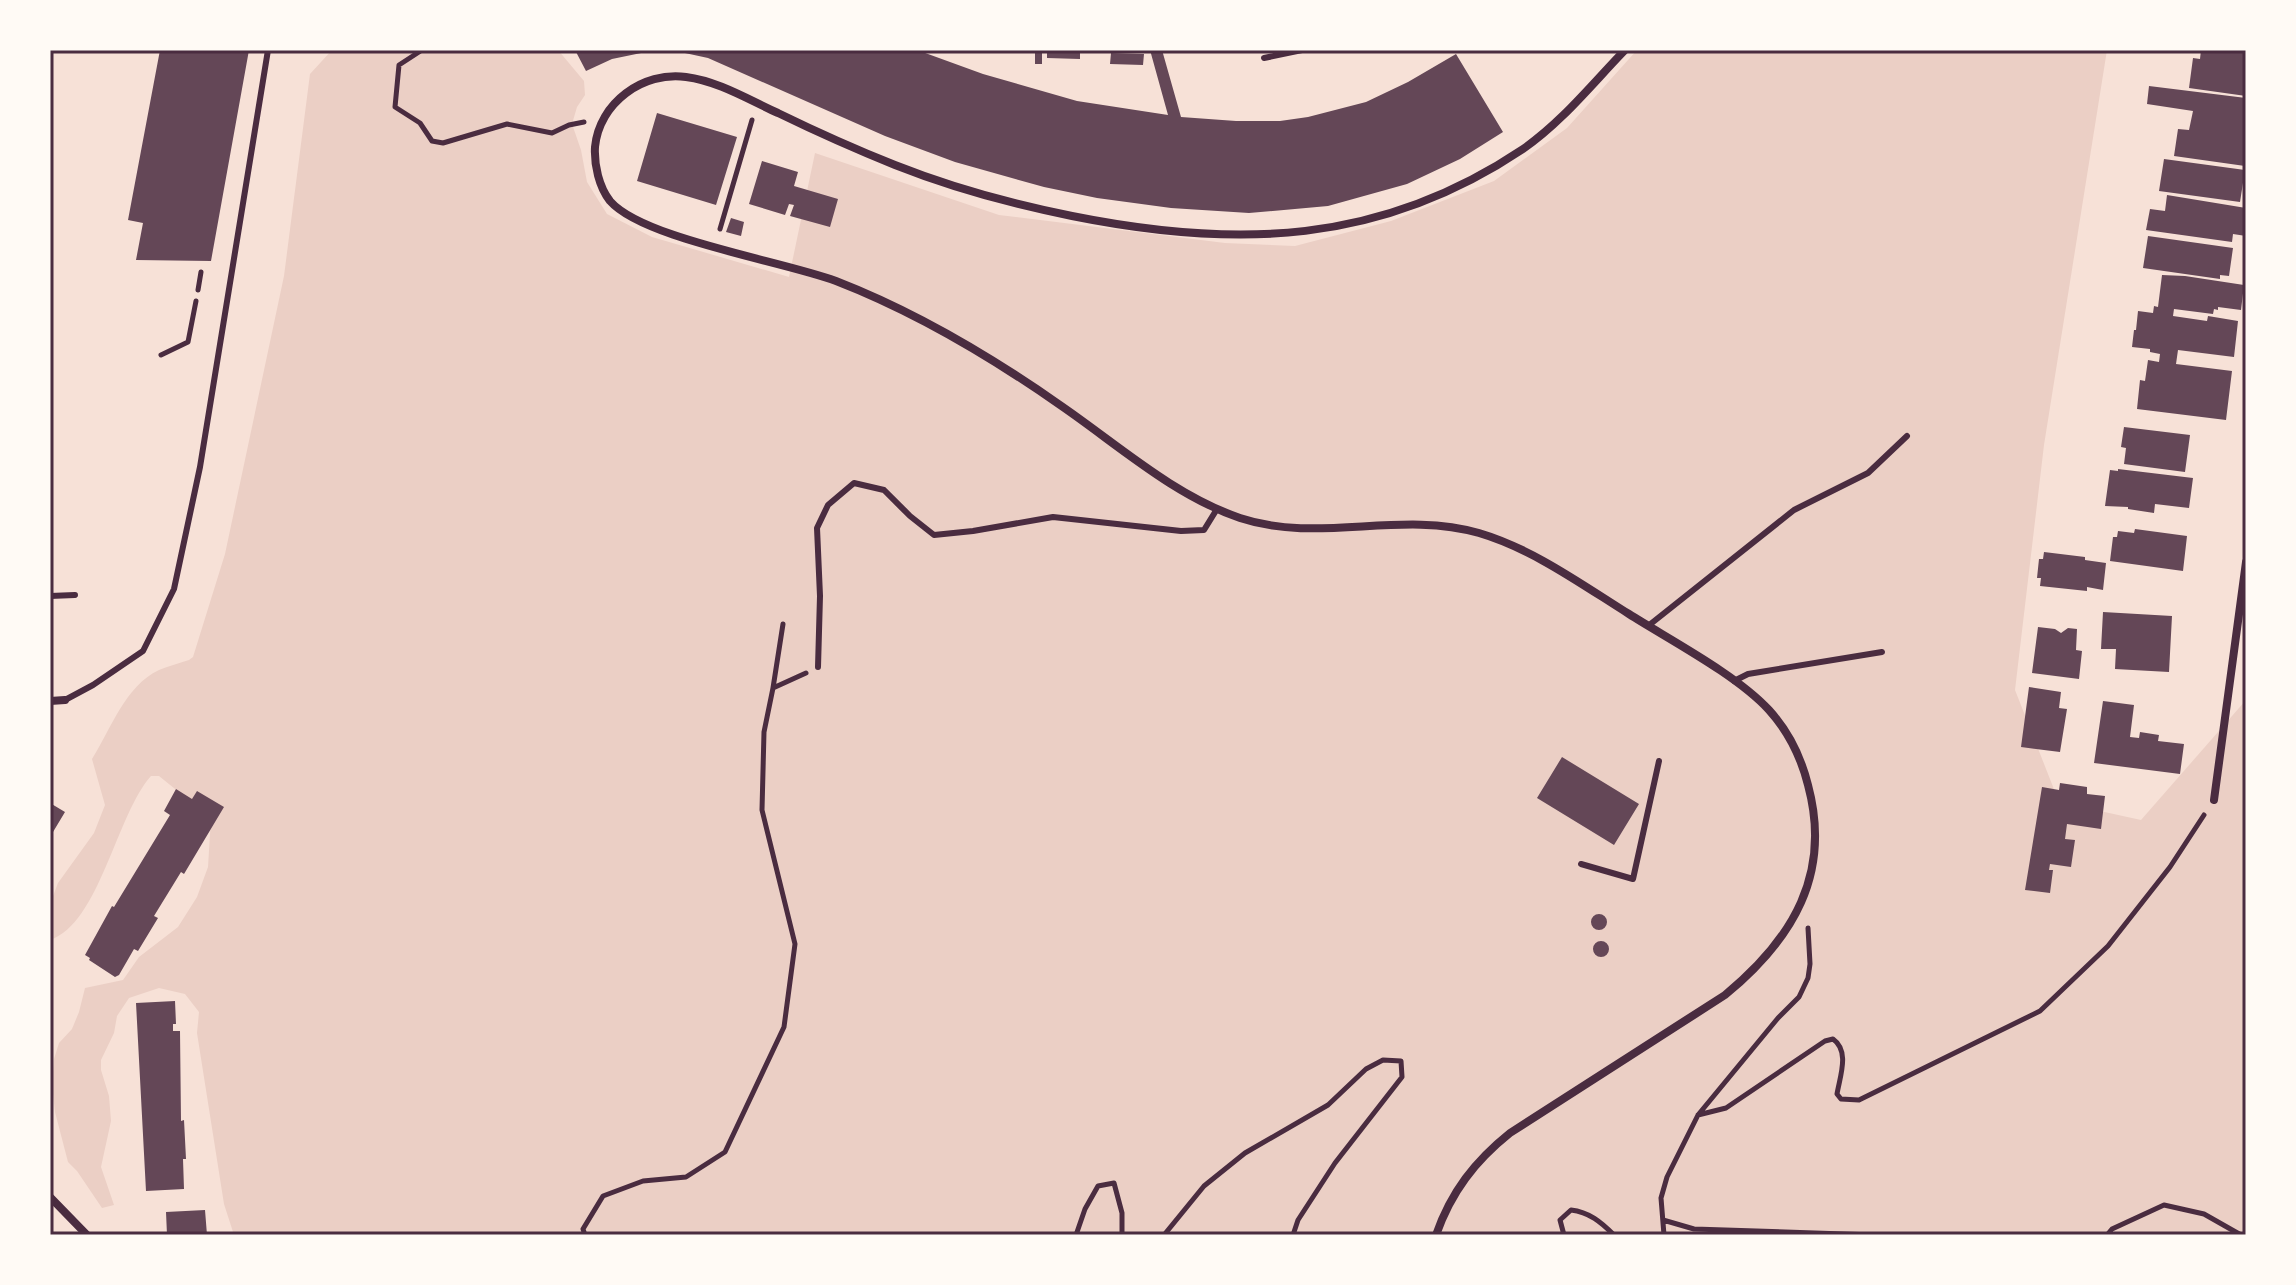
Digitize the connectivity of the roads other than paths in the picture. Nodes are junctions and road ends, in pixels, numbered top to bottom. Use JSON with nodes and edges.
{"nodes":[{"id":1,"x":268,"y":50,"type":"edge"},
{"id":2,"x":1302,"y":50,"type":"edge"},
{"id":3,"x":1625,"y":50,"type":"edge"},
{"id":4,"x":1264,"y":58,"type":"dead end"},
{"id":5,"x":1907,"y":436,"type":"dead end"},
{"id":6,"x":1217,"y":509,"type":"junction"},
{"id":7,"x":2246,"y":562,"type":"edge"},
{"id":8,"x":75,"y":595,"type":"dead end"},
{"id":9,"x":50,"y":596,"type":"edge"},
{"id":10,"x":1648,"y":626,"type":"junction"},
{"id":11,"x":1882,"y":652,"type":"dead end"},
{"id":12,"x":818,"y":667,"type":"road end"},
{"id":13,"x":1734,"y":681,"type":"junction"},
{"id":14,"x":65,"y":700,"type":"joint"},
{"id":15,"x":50,"y":701,"type":"edge"},
{"id":16,"x":1659,"y":761,"type":"dead end"},
{"id":17,"x":2214,"y":800,"type":"road end"},
{"id":18,"x":1581,"y":864,"type":"dead end"},
{"id":19,"x":50,"y":1197,"type":"edge"},
{"id":20,"x":87,"y":1235,"type":"edge"},
{"id":21,"x":1436,"y":1235,"type":"edge"}],
"edges":[{"from":1,"to":14,"type":"lane"},
{"from":2,"to":4,"type":"lane"},
{"from":3,"to":6,"type":"street"},
{"from":5,"to":10,"type":"lane"},
{"from":6,"to":10,"type":"street"},
{"from":6,"to":12,"type":"lane"},
{"from":7,"to":17,"type":"street"},
{"from":8,"to":9,"type":"lane"},
{"from":10,"to":13,"type":"street"},
{"from":11,"to":13,"type":"lane"},
{"from":13,"to":21,"type":"street"},
{"from":14,"to":15,"type":"street"},
{"from":16,"to":18,"type":"lane"},
{"from":19,"to":20,"type":"street"}]}
